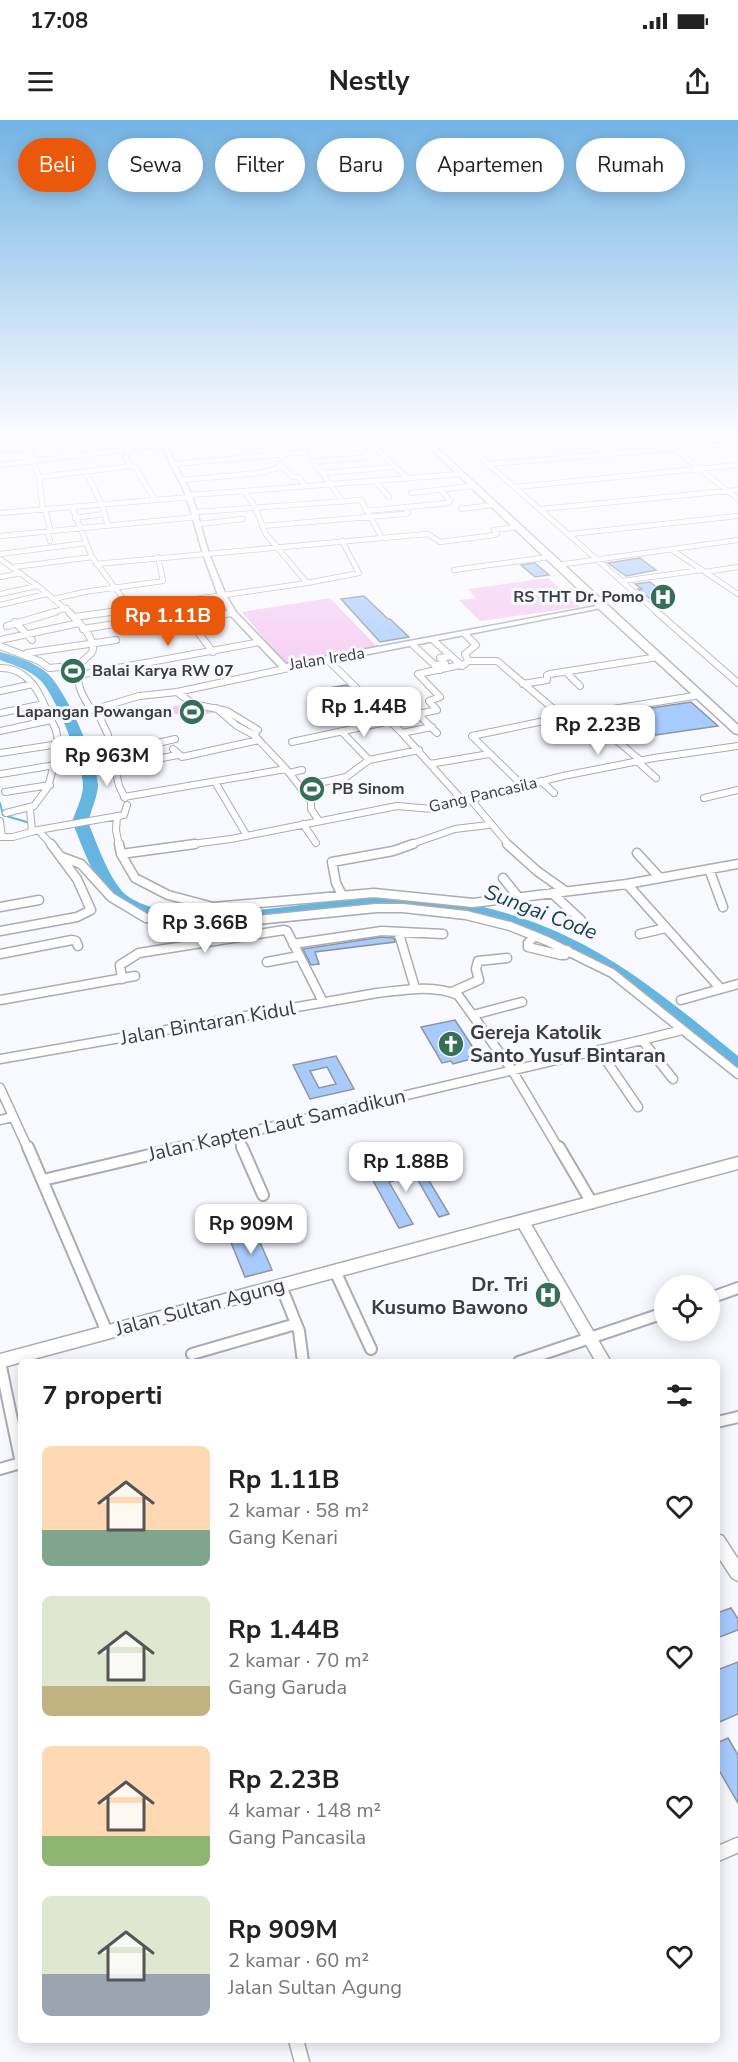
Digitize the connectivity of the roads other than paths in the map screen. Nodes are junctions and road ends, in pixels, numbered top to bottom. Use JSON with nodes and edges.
{"nodes":[{"id":1,"x":48,"y":526,"type":"edge"},
{"id":2,"x":78,"y":526,"type":"edge"},
{"id":3,"x":108,"y":526,"type":"joint"},
{"id":4,"x":112,"y":526,"type":"edge"},
{"id":5,"x":199,"y":526,"type":"edge"},
{"id":6,"x":262,"y":526,"type":"joint"},
{"id":7,"x":267,"y":526,"type":"edge"},
{"id":8,"x":376,"y":526,"type":"edge"},
{"id":9,"x":560,"y":526,"type":"edge"},
{"id":10,"x":648,"y":526,"type":"edge"},
{"id":11,"x":518,"y":527,"type":"joint"},
{"id":12,"x":80,"y":529,"type":"junction"},
{"id":13,"x":49,"y":531,"type":"junction"},
{"id":14,"x":570,"y":534,"type":"junction"},
{"id":15,"x":0,"y":536,"type":"edge"},
{"id":16,"x":382,"y":538,"type":"junction"},
{"id":17,"x":738,"y":540,"type":"edge"},
{"id":18,"x":50,"y":541,"type":"dead end"},
{"id":19,"x":342,"y":541,"type":"junction"},
{"id":20,"x":86,"y":543,"type":"junction"},
{"id":21,"x":275,"y":547,"type":"junction"},
{"id":22,"x":672,"y":550,"type":"junction"},
{"id":23,"x":206,"y":554,"type":"junction"},
{"id":24,"x":0,"y":556,"type":"edge"},
{"id":25,"x":92,"y":557,"type":"junction"},
{"id":26,"x":159,"y":557,"type":"junction"},
{"id":27,"x":549,"y":557,"type":"junction"},
{"id":28,"x":599,"y":559,"type":"junction"},
{"id":29,"x":96,"y":564,"type":"junction"},
{"id":30,"x":558,"y":565,"type":"junction"},
{"id":31,"x":14,"y":567,"type":"junction"},
{"id":32,"x":738,"y":567,"type":"edge"},
{"id":33,"x":454,"y":570,"type":"dead end"},
{"id":34,"x":703,"y":571,"type":"junction"},
{"id":35,"x":21,"y":573,"type":"junction"},
{"id":36,"x":352,"y":575,"type":"junction"},
{"id":37,"x":0,"y":577,"type":"edge"},
{"id":38,"x":622,"y":581,"type":"junction"},
{"id":39,"x":361,"y":582,"type":"dead end"},
{"id":40,"x":307,"y":583,"type":"junction"},
{"id":41,"x":37,"y":586,"type":"junction"},
{"id":42,"x":115,"y":587,"type":"junction"},
{"id":43,"x":0,"y":594,"type":"edge"},
{"id":44,"x":46,"y":594,"type":"junction"},
{"id":45,"x":738,"y":594,"type":"edge"},
{"id":46,"x":222,"y":595,"type":"junction"},
{"id":47,"x":54,"y":599,"type":"junction"},
{"id":48,"x":0,"y":605,"type":"edge"},
{"id":49,"x":602,"y":607,"type":"junction"},
{"id":50,"x":67,"y":608,"type":"junction"},
{"id":51,"x":129,"y":609,"type":"junction"},
{"id":52,"x":233,"y":613,"type":"junction"},
{"id":53,"x":188,"y":619,"type":"junction"},
{"id":54,"x":77,"y":620,"type":"junction"},
{"id":55,"x":133,"y":621,"type":"junction"},
{"id":56,"x":15,"y":622,"type":"junction"},
{"id":57,"x":7,"y":626,"type":"dead end"},
{"id":58,"x":83,"y":629,"type":"junction"},
{"id":59,"x":465,"y":633,"type":"junction"},
{"id":60,"x":30,"y":637,"type":"junction"},
{"id":61,"x":0,"y":640,"type":"edge"},
{"id":62,"x":116,"y":640,"type":"dead end"},
{"id":63,"x":433,"y":640,"type":"junction"},
{"id":64,"x":260,"y":642,"type":"junction"},
{"id":65,"x":92,"y":644,"type":"junction"},
{"id":66,"x":412,"y":644,"type":"junction"},
{"id":67,"x":0,"y":646,"type":"edge"},
{"id":68,"x":56,"y":649,"type":"junction"},
{"id":69,"x":213,"y":652,"type":"junction"},
{"id":70,"x":27,"y":653,"type":"dead end"},
{"id":71,"x":451,"y":656,"type":"junction"},
{"id":72,"x":658,"y":657,"type":"junction"},
{"id":73,"x":328,"y":660,"type":"junction"},
{"id":74,"x":68,"y":663,"type":"dead end"},
{"id":75,"x":465,"y":663,"type":"junction"},
{"id":76,"x":81,"y":665,"type":"junction"},
{"id":77,"x":437,"y":667,"type":"junction"},
{"id":78,"x":0,"y":668,"type":"edge"},
{"id":79,"x":289,"y":668,"type":"junction"},
{"id":80,"x":567,"y":672,"type":"junction"},
{"id":81,"x":80,"y":675,"type":"junction"},
{"id":82,"x":32,"y":683,"type":"junction"},
{"id":83,"x":738,"y":683,"type":"edge"},
{"id":84,"x":523,"y":684,"type":"junction"},
{"id":85,"x":580,"y":687,"type":"dead end"},
{"id":86,"x":0,"y":689,"type":"edge"},
{"id":87,"x":177,"y":692,"type":"junction"},
{"id":88,"x":700,"y":695,"type":"junction"},
{"id":89,"x":44,"y":704,"type":"junction"},
{"id":90,"x":377,"y":708,"type":"junction"},
{"id":91,"x":96,"y":710,"type":"junction"},
{"id":92,"x":366,"y":710,"type":"dead end"},
{"id":93,"x":583,"y":712,"type":"junction"},
{"id":94,"x":0,"y":713,"type":"edge"},
{"id":95,"x":563,"y":717,"type":"junction"},
{"id":96,"x":51,"y":720,"type":"junction"},
{"id":97,"x":390,"y":721,"type":"junction"},
{"id":98,"x":0,"y":731,"type":"edge"},
{"id":99,"x":738,"y":731,"type":"edge"},
{"id":100,"x":342,"y":732,"type":"junction"},
{"id":101,"x":402,"y":733,"type":"junction"},
{"id":102,"x":256,"y":738,"type":"junction"},
{"id":103,"x":175,"y":739,"type":"dead end"},
{"id":104,"x":292,"y":742,"type":"dead end"},
{"id":105,"x":59,"y":744,"type":"junction"},
{"id":106,"x":738,"y":746,"type":"edge"},
{"id":107,"x":419,"y":750,"type":"junction"},
{"id":108,"x":0,"y":753,"type":"edge"},
{"id":109,"x":111,"y":754,"type":"junction"},
{"id":110,"x":489,"y":754,"type":"junction"},
{"id":111,"x":369,"y":760,"type":"junction"},
{"id":112,"x":639,"y":761,"type":"junction"},
{"id":113,"x":430,"y":764,"type":"junction"},
{"id":114,"x":55,"y":765,"type":"junction"},
{"id":115,"x":114,"y":767,"type":"junction"},
{"id":116,"x":302,"y":770,"type":"dead end"},
{"id":117,"x":288,"y":771,"type":"junction"},
{"id":118,"x":1,"y":774,"type":"edge"},
{"id":119,"x":656,"y":778,"type":"dead end"},
{"id":120,"x":542,"y":781,"type":"junction"},
{"id":121,"x":215,"y":782,"type":"junction"},
{"id":122,"x":50,"y":785,"type":"junction"},
{"id":123,"x":523,"y":786,"type":"junction"},
{"id":124,"x":301,"y":787,"type":"junction"},
{"id":125,"x":738,"y":790,"type":"edge"},
{"id":126,"x":5,"y":792,"type":"dead end"},
{"id":127,"x":554,"y":793,"type":"dead end"},
{"id":128,"x":704,"y":798,"type":"dead end"},
{"id":129,"x":126,"y":800,"type":"junction"},
{"id":130,"x":467,"y":801,"type":"junction"},
{"id":131,"x":30,"y":809,"type":"junction"},
{"id":132,"x":6,"y":813,"type":"dead end"},
{"id":133,"x":114,"y":817,"type":"junction"},
{"id":134,"x":0,"y":821,"type":"edge"},
{"id":135,"x":319,"y":821,"type":"junction"},
{"id":136,"x":303,"y":824,"type":"junction"},
{"id":137,"x":488,"y":825,"type":"junction"},
{"id":138,"x":35,"y":831,"type":"junction"},
{"id":139,"x":247,"y":836,"type":"junction"},
{"id":140,"x":1,"y":837,"type":"edge"},
{"id":141,"x":316,"y":843,"type":"dead end"},
{"id":142,"x":637,"y":853,"type":"dead end"},
{"id":143,"x":121,"y":854,"type":"junction"},
{"id":144,"x":62,"y":857,"type":"junction"},
{"id":145,"x":738,"y":864,"type":"edge"},
{"id":146,"x":710,"y":869,"type":"junction"},
{"id":147,"x":503,"y":878,"type":"dead end"},
{"id":148,"x":660,"y":878,"type":"junction"},
{"id":149,"x":627,"y":884,"type":"junction"},
{"id":150,"x":564,"y":890,"type":"junction"},
{"id":151,"x":552,"y":893,"type":"junction"},
{"id":152,"x":342,"y":895,"type":"junction"},
{"id":153,"x":519,"y":898,"type":"junction"},
{"id":154,"x":39,"y":900,"type":"dead end"},
{"id":155,"x":0,"y":907,"type":"edge"},
{"id":156,"x":723,"y":907,"type":"dead end"},
{"id":157,"x":581,"y":920,"type":"dead end"},
{"id":158,"x":666,"y":928,"type":"junction"},
{"id":159,"x":0,"y":931,"type":"edge"},
{"id":160,"x":399,"y":934,"type":"junction"},
{"id":161,"x":443,"y":934,"type":"dead end"},
{"id":162,"x":640,"y":934,"type":"dead end"},
{"id":163,"x":535,"y":936,"type":"junction"},
{"id":164,"x":293,"y":944,"type":"junction"},
{"id":165,"x":78,"y":946,"type":"dead end"},
{"id":166,"x":567,"y":950,"type":"junction"},
{"id":167,"x":0,"y":954,"type":"edge"},
{"id":168,"x":299,"y":956,"type":"junction"},
{"id":169,"x":507,"y":957,"type":"dead end"},
{"id":170,"x":267,"y":962,"type":"dead end"},
{"id":171,"x":135,"y":976,"type":"dead end"},
{"id":172,"x":122,"y":979,"type":"junction"},
{"id":173,"x":738,"y":984,"type":"edge"},
{"id":174,"x":415,"y":988,"type":"junction"},
{"id":175,"x":720,"y":988,"type":"junction"},
{"id":176,"x":452,"y":992,"type":"junction"},
{"id":177,"x":0,"y":1000,"type":"edge"},
{"id":178,"x":681,"y":1000,"type":"dead end"},
{"id":179,"x":323,"y":1002,"type":"junction"},
{"id":180,"x":522,"y":1002,"type":"dead end"},
{"id":181,"x":473,"y":1016,"type":"junction"},
{"id":182,"x":682,"y":1030,"type":"junction"},
{"id":183,"x":642,"y":1040,"type":"junction"},
{"id":184,"x":599,"y":1050,"type":"junction"},
{"id":185,"x":0,"y":1059,"type":"edge"},
{"id":186,"x":512,"y":1070,"type":"junction"},
{"id":187,"x":738,"y":1074,"type":"edge"},
{"id":188,"x":673,"y":1079,"type":"dead end"},
{"id":189,"x":0,"y":1088,"type":"edge"},
{"id":190,"x":638,"y":1107,"type":"dead end"},
{"id":191,"x":12,"y":1117,"type":"junction"},
{"id":192,"x":0,"y":1120,"type":"edge"},
{"id":193,"x":236,"y":1134,"type":"junction"},
{"id":194,"x":738,"y":1163,"type":"edge"},
{"id":195,"x":738,"y":1172,"type":"edge"},
{"id":196,"x":43,"y":1180,"type":"junction"},
{"id":197,"x":263,"y":1195,"type":"dead end"},
{"id":198,"x":609,"y":1199,"type":"junction"},
{"id":199,"x":592,"y":1203,"type":"junction"},
{"id":200,"x":523,"y":1222,"type":"junction"},
{"id":201,"x":335,"y":1271,"type":"junction"},
{"id":202,"x":281,"y":1286,"type":"junction"},
{"id":203,"x":738,"y":1288,"type":"edge"},
{"id":204,"x":720,"y":1294,"type":"edge"},
{"id":205,"x":654,"y":1316,"type":"edge"},
{"id":206,"x":296,"y":1324,"type":"junction"},
{"id":207,"x":107,"y":1332,"type":"junction"},
{"id":208,"x":589,"y":1338,"type":"junction"},
{"id":209,"x":371,"y":1349,"type":"dead end"},
{"id":210,"x":192,"y":1354,"type":"dead end"},
{"id":211,"x":302,"y":1359,"type":"edge"},
{"id":212,"x":528,"y":1359,"type":"edge"},
{"id":213,"x":602,"y":1359,"type":"edge"},
{"id":214,"x":0,"y":1361,"type":"edge"},
{"id":215,"x":738,"y":1417,"type":"edge"},
{"id":216,"x":720,"y":1421,"type":"edge"},
{"id":217,"x":18,"y":1448,"type":"edge"},
{"id":218,"x":18,"y":1464,"type":"edge"},
{"id":219,"x":0,"y":1469,"type":"edge"},
{"id":220,"x":720,"y":1550,"type":"edge"},
{"id":221,"x":738,"y":1574,"type":"edge"},
{"id":222,"x":738,"y":1845,"type":"edge"},
{"id":223,"x":720,"y":1853,"type":"edge"},
{"id":224,"x":297,"y":2043,"type":"edge"},
{"id":225,"x":302,"y":2062,"type":"edge"}],
"edges":[{"from":1,"to":13,"type":"street"},
{"from":2,"to":12,"type":"street"},
{"from":3,"to":4,"type":"street"},
{"from":3,"to":12,"type":"street"},
{"from":5,"to":23,"type":"street","name":"Jalan Ireda"},
{"from":6,"to":7,"type":"street"},
{"from":6,"to":21,"type":"street"},
{"from":8,"to":16,"type":"street"},
{"from":9,"to":14,"type":"street"},
{"from":10,"to":14,"type":"street"},
{"from":11,"to":16,"type":"street"},
{"from":11,"to":27,"type":"main road"},
{"from":12,"to":13,"type":"street"},
{"from":12,"to":20,"type":"street"},
{"from":13,"to":15,"type":"street"},
{"from":13,"to":18,"type":"street"},
{"from":14,"to":28,"type":"street"},
{"from":16,"to":19,"type":"street"},
{"from":17,"to":22,"type":"street"},
{"from":19,"to":21,"type":"street"},
{"from":19,"to":36,"type":"street"},
{"from":20,"to":24,"type":"street"},
{"from":20,"to":25,"type":"street"},
{"from":21,"to":23,"type":"street"},
{"from":21,"to":40,"type":"street"},
{"from":22,"to":28,"type":"street"},
{"from":22,"to":34,"type":"street"},
{"from":23,"to":26,"type":"street"},
{"from":23,"to":46,"type":"street","name":"Jalan Ireda"},
{"from":24,"to":31,"type":"street"},
{"from":25,"to":29,"type":"street"},
{"from":25,"to":31,"type":"street"},
{"from":26,"to":29,"type":"street"},
{"from":26,"to":42,"type":"street"},
{"from":27,"to":30,"type":"main road"},
{"from":27,"to":33,"type":"street"},
{"from":28,"to":30,"type":"street"},
{"from":28,"to":38,"type":"street"},
{"from":29,"to":42,"type":"street"},
{"from":30,"to":49,"type":"main road"},
{"from":31,"to":35,"type":"street"},
{"from":32,"to":34,"type":"street"},
{"from":34,"to":38,"type":"street"},
{"from":34,"to":45,"type":"street"},
{"from":35,"to":37,"type":"street"},
{"from":35,"to":41,"type":"street"},
{"from":36,"to":39,"type":"street"},
{"from":36,"to":40,"type":"street"},
{"from":38,"to":83,"type":"street"},
{"from":40,"to":46,"type":"street"},
{"from":41,"to":43,"type":"street"},
{"from":41,"to":44,"type":"street"},
{"from":42,"to":47,"type":"street"},
{"from":42,"to":51,"type":"street"},
{"from":44,"to":47,"type":"street"},
{"from":44,"to":48,"type":"street"},
{"from":46,"to":51,"type":"street"},
{"from":46,"to":52,"type":"street","name":"Jalan Ireda"},
{"from":47,"to":50,"type":"street"},
{"from":49,"to":59,"type":"street","name":"Jalan Ireda"},
{"from":49,"to":72,"type":"main road"},
{"from":50,"to":54,"type":"street"},
{"from":50,"to":56,"type":"street"},
{"from":51,"to":54,"type":"street"},
{"from":51,"to":55,"type":"street"},
{"from":52,"to":53,"type":"street"},
{"from":52,"to":64,"type":"street","name":"Jalan Ireda"},
{"from":53,"to":55,"type":"street"},
{"from":53,"to":69,"type":"street"},
{"from":54,"to":58,"type":"street"},
{"from":54,"to":60,"type":"street"},
{"from":55,"to":58,"type":"street"},
{"from":56,"to":57,"type":"street"},
{"from":56,"to":60,"type":"street"},
{"from":58,"to":65,"type":"street"},
{"from":59,"to":63,"type":"street","name":"Jalan Ireda"},
{"from":59,"to":75,"type":"street"},
{"from":60,"to":61,"type":"street"},
{"from":62,"to":65,"type":"street"},
{"from":63,"to":66,"type":"street","name":"Jalan Ireda"},
{"from":63,"to":71,"type":"street"},
{"from":64,"to":69,"type":"street"},
{"from":64,"to":79,"type":"street","name":"Jalan Ireda"},
{"from":65,"to":68,"type":"street"},
{"from":65,"to":76,"type":"street"},
{"from":66,"to":73,"type":"street","name":"Jalan Ireda"},
{"from":66,"to":77,"type":"street"},
{"from":67,"to":76,"type":"street"},
{"from":68,"to":70,"type":"street"},
{"from":68,"to":74,"type":"street"},
{"from":69,"to":81,"type":"street"},
{"from":71,"to":75,"type":"street"},
{"from":71,"to":77,"type":"street"},
{"from":72,"to":80,"type":"street"},
{"from":72,"to":88,"type":"main road"},
{"from":73,"to":79,"type":"street","name":"Jalan Ireda"},
{"from":73,"to":90,"type":"street"},
{"from":75,"to":77,"type":"street"},
{"from":75,"to":84,"type":"street"},
{"from":76,"to":81,"type":"street"},
{"from":77,"to":101,"type":"street"},
{"from":78,"to":82,"type":"street"},
{"from":79,"to":87,"type":"street"},
{"from":80,"to":84,"type":"street"},
{"from":80,"to":85,"type":"street"},
{"from":81,"to":91,"type":"street"},
{"from":82,"to":86,"type":"street"},
{"from":82,"to":89,"type":"street"},
{"from":84,"to":95,"type":"street"},
{"from":87,"to":91,"type":"street"},
{"from":87,"to":102,"type":"street"},
{"from":88,"to":93,"type":"street"},
{"from":88,"to":99,"type":"main road"},
{"from":89,"to":94,"type":"street"},
{"from":89,"to":96,"type":"street"},
{"from":90,"to":92,"type":"street"},
{"from":90,"to":97,"type":"street"},
{"from":91,"to":109,"type":"street"},
{"from":93,"to":95,"type":"street"},
{"from":93,"to":112,"type":"street"},
{"from":95,"to":110,"type":"street"},
{"from":96,"to":98,"type":"street"},
{"from":96,"to":105,"type":"street"},
{"from":97,"to":100,"type":"street"},
{"from":97,"to":101,"type":"street"},
{"from":100,"to":104,"type":"street"},
{"from":100,"to":111,"type":"street"},
{"from":101,"to":107,"type":"street"},
{"from":102,"to":115,"type":"street"},
{"from":102,"to":117,"type":"street"},
{"from":103,"to":109,"type":"street"},
{"from":105,"to":108,"type":"street"},
{"from":105,"to":114,"type":"street"},
{"from":106,"to":112,"type":"street","name":"Gang Pancasila"},
{"from":107,"to":111,"type":"street"},
{"from":107,"to":113,"type":"street"},
{"from":109,"to":115,"type":"street"},
{"from":110,"to":113,"type":"street"},
{"from":110,"to":123,"type":"street"},
{"from":111,"to":124,"type":"street"},
{"from":112,"to":119,"type":"street"},
{"from":112,"to":120,"type":"street","name":"Gang Pancasila"},
{"from":113,"to":130,"type":"street"},
{"from":114,"to":118,"type":"street"},
{"from":114,"to":122,"type":"street"},
{"from":115,"to":129,"type":"street"},
{"from":116,"to":117,"type":"street"},
{"from":117,"to":121,"type":"street"},
{"from":117,"to":124,"type":"street"},
{"from":120,"to":123,"type":"street","name":"Gang Pancasila"},
{"from":120,"to":127,"type":"street"},
{"from":121,"to":129,"type":"street"},
{"from":121,"to":139,"type":"street"},
{"from":122,"to":126,"type":"street"},
{"from":122,"to":131,"type":"street"},
{"from":123,"to":130,"type":"street","name":"Gang Pancasila"},
{"from":124,"to":135,"type":"street"},
{"from":125,"to":128,"type":"street"},
{"from":129,"to":133,"type":"street"},
{"from":130,"to":135,"type":"street","name":"Gang Pancasila"},
{"from":130,"to":137,"type":"street"},
{"from":131,"to":132,"type":"street"},
{"from":131,"to":138,"type":"street"},
{"from":133,"to":138,"type":"street"},
{"from":133,"to":143,"type":"street"},
{"from":134,"to":140,"type":"street"},
{"from":135,"to":136,"type":"street","name":"Gang Pancasila"},
{"from":136,"to":139,"type":"street","name":"Gang Pancasila"},
{"from":136,"to":141,"type":"street"},
{"from":137,"to":150,"type":"street"},
{"from":137,"to":152,"type":"street"},
{"from":138,"to":140,"type":"street"},
{"from":138,"to":144,"type":"street"},
{"from":139,"to":143,"type":"street","name":"Gang Pancasila"},
{"from":142,"to":148,"type":"street"},
{"from":143,"to":152,"type":"street"},
{"from":144,"to":159,"type":"street"},
{"from":144,"to":163,"type":"street"},
{"from":145,"to":146,"type":"street"},
{"from":146,"to":148,"type":"street"},
{"from":146,"to":156,"type":"street"},
{"from":147,"to":153,"type":"street"},
{"from":148,"to":149,"type":"street"},
{"from":149,"to":150,"type":"street"},
{"from":149,"to":158,"type":"street"},
{"from":150,"to":151,"type":"street"},
{"from":151,"to":153,"type":"street"},
{"from":151,"to":157,"type":"street"},
{"from":152,"to":153,"type":"street"},
{"from":154,"to":155,"type":"street"},
{"from":158,"to":162,"type":"street"},
{"from":158,"to":175,"type":"street"},
{"from":160,"to":161,"type":"street"},
{"from":160,"to":164,"type":"street"},
{"from":160,"to":174,"type":"street"},
{"from":163,"to":166,"type":"street"},
{"from":163,"to":166,"type":"street"},
{"from":164,"to":168,"type":"street"},
{"from":164,"to":172,"type":"street"},
{"from":165,"to":167,"type":"street"},
{"from":166,"to":182,"type":"street"},
{"from":168,"to":170,"type":"street"},
{"from":168,"to":179,"type":"street"},
{"from":169,"to":176,"type":"street"},
{"from":171,"to":172,"type":"street"},
{"from":172,"to":177,"type":"street"},
{"from":173,"to":175,"type":"street"},
{"from":174,"to":176,"type":"street","name":"Jalan Bintaran Kidul"},
{"from":174,"to":179,"type":"street","name":"Jalan Bintaran Kidul"},
{"from":175,"to":178,"type":"street"},
{"from":176,"to":181,"type":"street"},
{"from":179,"to":185,"type":"street","name":"Jalan Bintaran Kidul"},
{"from":180,"to":181,"type":"street"},
{"from":181,"to":186,"type":"street"},
{"from":182,"to":183,"type":"street","name":"Jalan Kapten Laut Samadikun"},
{"from":182,"to":187,"type":"street"},
{"from":183,"to":184,"type":"street","name":"Jalan Kapten Laut Samadikun"},
{"from":183,"to":188,"type":"street"},
{"from":184,"to":186,"type":"street","name":"Jalan Kapten Laut Samadikun"},
{"from":184,"to":190,"type":"street"},
{"from":186,"to":193,"type":"street","name":"Jalan Kapten Laut Samadikun"},
{"from":186,"to":199,"type":"street"},
{"from":189,"to":191,"type":"street"},
{"from":191,"to":192,"type":"street"},
{"from":191,"to":196,"type":"street"},
{"from":193,"to":196,"type":"street","name":"Jalan Kapten Laut Samadikun"},
{"from":193,"to":197,"type":"street"},
{"from":194,"to":198,"type":"main road","name":"Jalan Sultan Agung"},
{"from":195,"to":198,"type":"main road","name":"Jalan Sultan Agung"},
{"from":196,"to":207,"type":"street"},
{"from":198,"to":199,"type":"main road","name":"Jalan Sultan Agung"},
{"from":199,"to":200,"type":"main road","name":"Jalan Sultan Agung"},
{"from":200,"to":201,"type":"main road","name":"Jalan Sultan Agung"},
{"from":200,"to":208,"type":"street"},
{"from":201,"to":202,"type":"main road","name":"Jalan Sultan Agung"},
{"from":201,"to":209,"type":"street"},
{"from":202,"to":206,"type":"street"},
{"from":202,"to":207,"type":"main road","name":"Jalan Sultan Agung"},
{"from":203,"to":204,"type":"street"},
{"from":205,"to":208,"type":"street"},
{"from":206,"to":210,"type":"street"},
{"from":206,"to":211,"type":"street"},
{"from":207,"to":214,"type":"main road","name":"Jalan Sultan Agung"},
{"from":208,"to":212,"type":"street"},
{"from":208,"to":213,"type":"street"},
{"from":214,"to":217,"type":"street"},
{"from":215,"to":216,"type":"street"},
{"from":218,"to":219,"type":"street"},
{"from":220,"to":221,"type":"street"},
{"from":222,"to":223,"type":"street"},
{"from":224,"to":225,"type":"street"}]}
